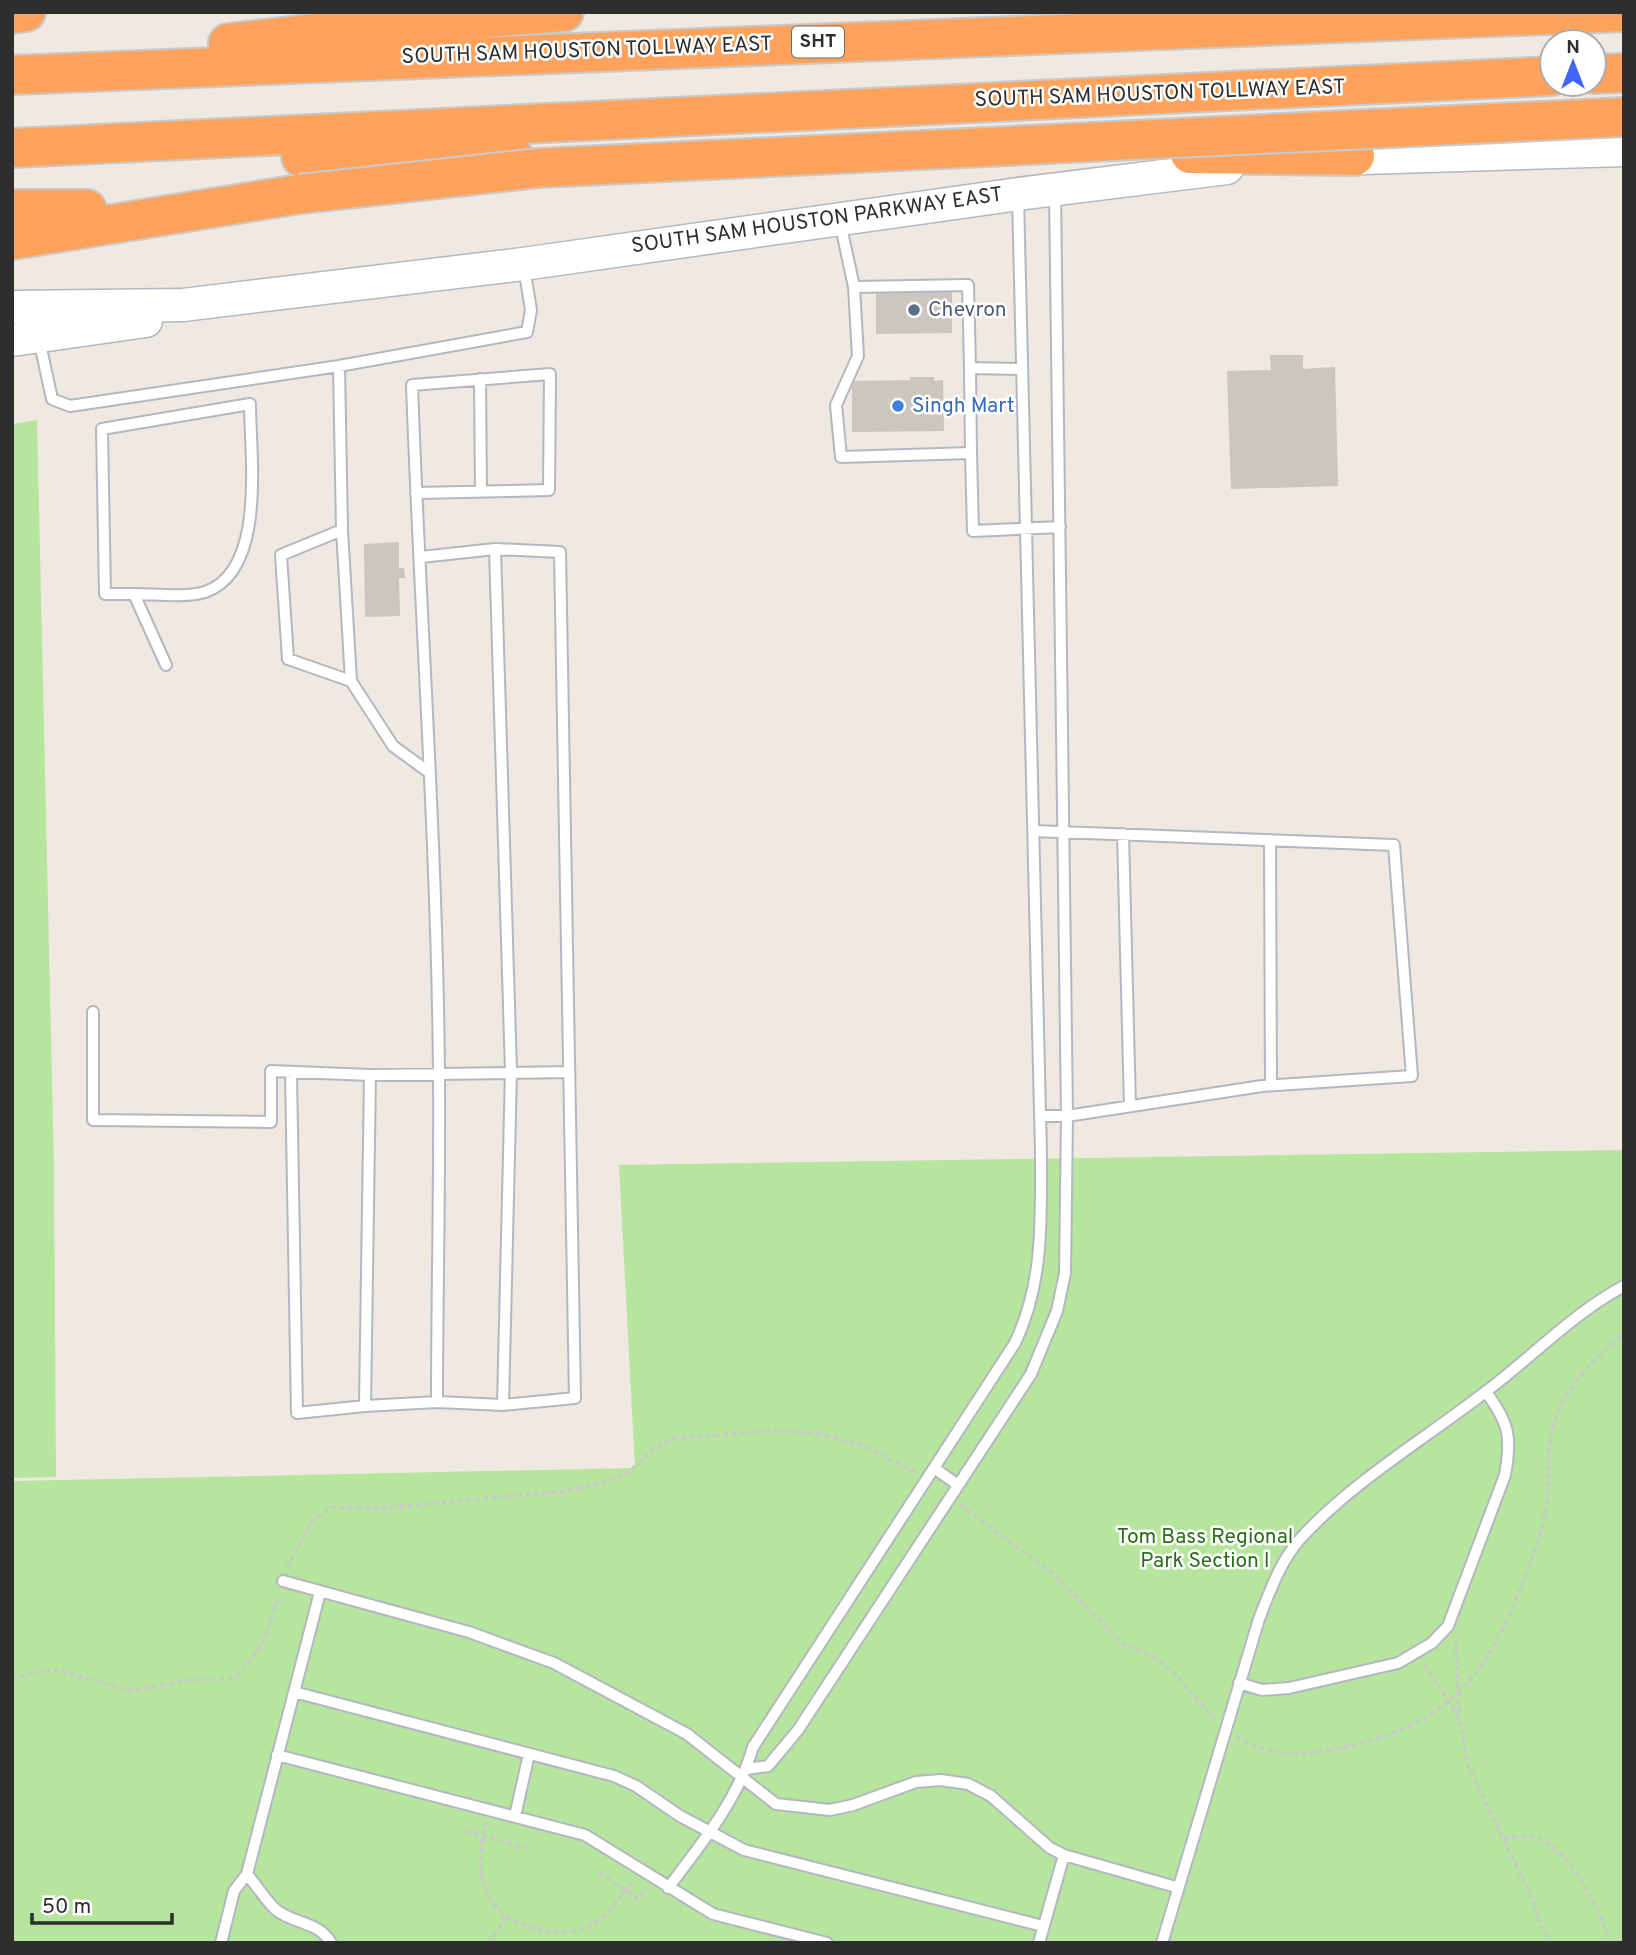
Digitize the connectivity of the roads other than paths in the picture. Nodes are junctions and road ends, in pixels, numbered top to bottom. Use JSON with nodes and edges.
{"nodes":[{"id":1,"x":26,"y":12,"type":"edge"},
{"id":2,"x":564,"y":12,"type":"edge"},
{"id":3,"x":1623,"y":12,"type":"edge"},
{"id":4,"x":12,"y":14,"type":"edge"},
{"id":5,"x":12,"y":67,"type":"edge"},
{"id":6,"x":12,"y":75,"type":"edge"},
{"id":7,"x":1538,"y":77,"type":"edge"},
{"id":8,"x":1624,"y":117,"type":"edge"},
{"id":9,"x":12,"y":148,"type":"edge"},
{"id":10,"x":1624,"y":150,"type":"edge"},
{"id":11,"x":12,"y":156,"type":"edge"},
{"id":12,"x":1355,"y":156,"type":"junction"},
{"id":13,"x":1055,"y":190,"type":"junction"},
{"id":14,"x":300,"y":194,"type":"junction"},
{"id":15,"x":1018,"y":194,"type":"junction"},
{"id":16,"x":12,"y":209,"type":"edge"},
{"id":17,"x":839,"y":221,"type":"junction"},
{"id":18,"x":12,"y":240,"type":"edge"},
{"id":19,"x":523,"y":264,"type":"junction"},
{"id":20,"x":854,"y":287,"type":"junction"},
{"id":21,"x":183,"y":305,"type":"junction"},
{"id":22,"x":12,"y":307,"type":"edge"},
{"id":23,"x":25,"y":338,"type":"edge"},
{"id":24,"x":339,"y":366,"type":"junction"},
{"id":25,"x":970,"y":368,"type":"junction"},
{"id":26,"x":1022,"y":369,"type":"junction"},
{"id":27,"x":480,"y":379,"type":"junction"},
{"id":28,"x":971,"y":453,"type":"junction"},
{"id":29,"x":481,"y":492,"type":"junction"},
{"id":30,"x":416,"y":493,"type":"junction"},
{"id":31,"x":1024,"y":527,"type":"junction"},
{"id":32,"x":1060,"y":527,"type":"junction"},
{"id":33,"x":342,"y":530,"type":"junction"},
{"id":34,"x":495,"y":549,"type":"junction"},
{"id":35,"x":421,"y":557,"type":"junction"},
{"id":36,"x":134,"y":594,"type":"junction"},
{"id":37,"x":166,"y":665,"type":"dead end"},
{"id":38,"x":351,"y":681,"type":"junction"},
{"id":39,"x":430,"y":773,"type":"junction"},
{"id":40,"x":1034,"y":831,"type":"junction"},
{"id":41,"x":1063,"y":831,"type":"junction"},
{"id":42,"x":1123,"y":834,"type":"junction"},
{"id":43,"x":1270,"y":840,"type":"junction"},
{"id":44,"x":93,"y":1012,"type":"dead end"},
{"id":45,"x":511,"y":1070,"type":"junction"},
{"id":46,"x":568,"y":1072,"type":"junction"},
{"id":47,"x":291,"y":1073,"type":"junction"},
{"id":48,"x":439,"y":1073,"type":"junction"},
{"id":49,"x":370,"y":1074,"type":"junction"},
{"id":50,"x":1271,"y":1085,"type":"junction"},
{"id":51,"x":1130,"y":1106,"type":"junction"},
{"id":52,"x":1040,"y":1116,"type":"junction"},
{"id":53,"x":1067,"y":1116,"type":"junction"},
{"id":54,"x":1624,"y":1286,"type":"edge"},
{"id":55,"x":1486,"y":1392,"type":"junction"},
{"id":56,"x":437,"y":1402,"type":"junction"},
{"id":57,"x":503,"y":1405,"type":"junction"},
{"id":58,"x":365,"y":1406,"type":"junction"},
{"id":59,"x":934,"y":1468,"type":"junction"},
{"id":60,"x":958,"y":1485,"type":"junction"},
{"id":61,"x":283,"y":1581,"type":"road end"},
{"id":62,"x":320,"y":1592,"type":"junction"},
{"id":63,"x":1239,"y":1683,"type":"junction"},
{"id":64,"x":294,"y":1692,"type":"junction"},
{"id":65,"x":529,"y":1754,"type":"junction"},
{"id":66,"x":277,"y":1755,"type":"junction"},
{"id":67,"x":745,"y":1772,"type":"junction"},
{"id":68,"x":515,"y":1816,"type":"junction"},
{"id":69,"x":710,"y":1832,"type":"junction"},
{"id":70,"x":1064,"y":1855,"type":"junction"},
{"id":71,"x":247,"y":1874,"type":"junction"},
{"id":72,"x":1177,"y":1887,"type":"junction"},
{"id":73,"x":668,"y":1888,"type":"junction"},
{"id":74,"x":1043,"y":1926,"type":"junction"},
{"id":75,"x":221,"y":1943,"type":"edge"},
{"id":76,"x":331,"y":1943,"type":"edge"},
{"id":77,"x":827,"y":1943,"type":"edge"},
{"id":78,"x":1039,"y":1943,"type":"edge"},
{"id":79,"x":1162,"y":1943,"type":"edge"}],
"edges":[{"from":1,"to":4,"type":"highway"},
{"from":2,"to":5,"type":"highway"},
{"from":3,"to":6,"type":"highway","name":"SOUTH SAM HOUSTON TOLLWAY EAST","number":"SHT"},
{"from":7,"to":9,"type":"highway","name":"SOUTH SAM HOUSTON TOLLWAY EAST"},
{"from":8,"to":14,"type":"highway","bridge":true},
{"from":10,"to":12,"type":"main road","name":"SOUTH SAM HOUSTON PARKWAY EAST"},
{"from":11,"to":12,"type":"highway"},
{"from":12,"to":13,"type":"main road","name":"SOUTH SAM HOUSTON PARKWAY EAST"},
{"from":13,"to":15,"type":"main road","name":"SOUTH SAM HOUSTON PARKWAY EAST"},
{"from":13,"to":32,"type":"lane"},
{"from":14,"to":16,"type":"highway"},
{"from":14,"to":18,"type":"highway"},
{"from":15,"to":17,"type":"main road","name":"SOUTH SAM HOUSTON PARKWAY EAST"},
{"from":15,"to":26,"type":"lane"},
{"from":17,"to":19,"type":"main road","name":"SOUTH SAM HOUSTON PARKWAY EAST"},
{"from":17,"to":20,"type":"lane"},
{"from":19,"to":21,"type":"main road","name":"SOUTH SAM HOUSTON PARKWAY EAST"},
{"from":19,"to":24,"type":"lane"},
{"from":20,"to":25,"type":"lane"},
{"from":20,"to":28,"type":"lane"},
{"from":21,"to":22,"type":"main road","name":"SOUTH SAM HOUSTON PARKWAY EAST"},
{"from":21,"to":23,"type":"main road"},
{"from":23,"to":24,"type":"lane"},
{"from":24,"to":33,"type":"lane"},
{"from":25,"to":26,"type":"lane"},
{"from":25,"to":28,"type":"lane"},
{"from":26,"to":31,"type":"lane"},
{"from":27,"to":29,"type":"lane"},
{"from":27,"to":29,"type":"lane"},
{"from":27,"to":30,"type":"lane"},
{"from":28,"to":31,"type":"lane"},
{"from":29,"to":30,"type":"lane"},
{"from":30,"to":35,"type":"lane"},
{"from":31,"to":32,"type":"lane"},
{"from":31,"to":40,"type":"lane"},
{"from":32,"to":41,"type":"lane"},
{"from":33,"to":38,"type":"lane"},
{"from":33,"to":38,"type":"lane"},
{"from":34,"to":35,"type":"lane"},
{"from":34,"to":45,"type":"lane"},
{"from":34,"to":46,"type":"lane"},
{"from":35,"to":39,"type":"lane"},
{"from":36,"to":36,"type":"lane"},
{"from":36,"to":37,"type":"lane"},
{"from":38,"to":39,"type":"lane"},
{"from":39,"to":48,"type":"lane"},
{"from":40,"to":41,"type":"lane"},
{"from":40,"to":52,"type":"lane"},
{"from":41,"to":42,"type":"lane"},
{"from":41,"to":53,"type":"lane"},
{"from":42,"to":43,"type":"lane"},
{"from":42,"to":51,"type":"lane"},
{"from":43,"to":50,"type":"lane"},
{"from":43,"to":50,"type":"lane"},
{"from":44,"to":47,"type":"lane"},
{"from":45,"to":46,"type":"lane"},
{"from":45,"to":48,"type":"lane"},
{"from":45,"to":57,"type":"lane"},
{"from":46,"to":57,"type":"lane"},
{"from":47,"to":49,"type":"lane"},
{"from":47,"to":58,"type":"lane"},
{"from":48,"to":49,"type":"lane"},
{"from":48,"to":56,"type":"lane"},
{"from":49,"to":58,"type":"lane"},
{"from":50,"to":51,"type":"lane"},
{"from":51,"to":53,"type":"lane"},
{"from":52,"to":53,"type":"lane"},
{"from":52,"to":59,"type":"lane"},
{"from":53,"to":60,"type":"lane"},
{"from":54,"to":55,"type":"lane"},
{"from":55,"to":63,"type":"lane"},
{"from":55,"to":63,"type":"lane"},
{"from":56,"to":57,"type":"lane"},
{"from":56,"to":58,"type":"lane"},
{"from":59,"to":60,"type":"lane"},
{"from":59,"to":67,"type":"lane"},
{"from":60,"to":67,"type":"lane"},
{"from":61,"to":62,"type":"lane"},
{"from":62,"to":64,"type":"lane"},
{"from":62,"to":67,"type":"lane"},
{"from":63,"to":72,"type":"lane"},
{"from":64,"to":65,"type":"lane"},
{"from":64,"to":66,"type":"lane"},
{"from":65,"to":68,"type":"lane"},
{"from":65,"to":69,"type":"lane"},
{"from":66,"to":68,"type":"lane"},
{"from":66,"to":71,"type":"lane"},
{"from":67,"to":69,"type":"lane"},
{"from":67,"to":70,"type":"lane"},
{"from":68,"to":73,"type":"lane"},
{"from":69,"to":73,"type":"lane"},
{"from":69,"to":74,"type":"lane"},
{"from":70,"to":72,"type":"lane"},
{"from":70,"to":74,"type":"lane"},
{"from":71,"to":75,"type":"lane"},
{"from":71,"to":76,"type":"lane"},
{"from":72,"to":79,"type":"lane"},
{"from":73,"to":77,"type":"lane"},
{"from":74,"to":78,"type":"lane"}]}
